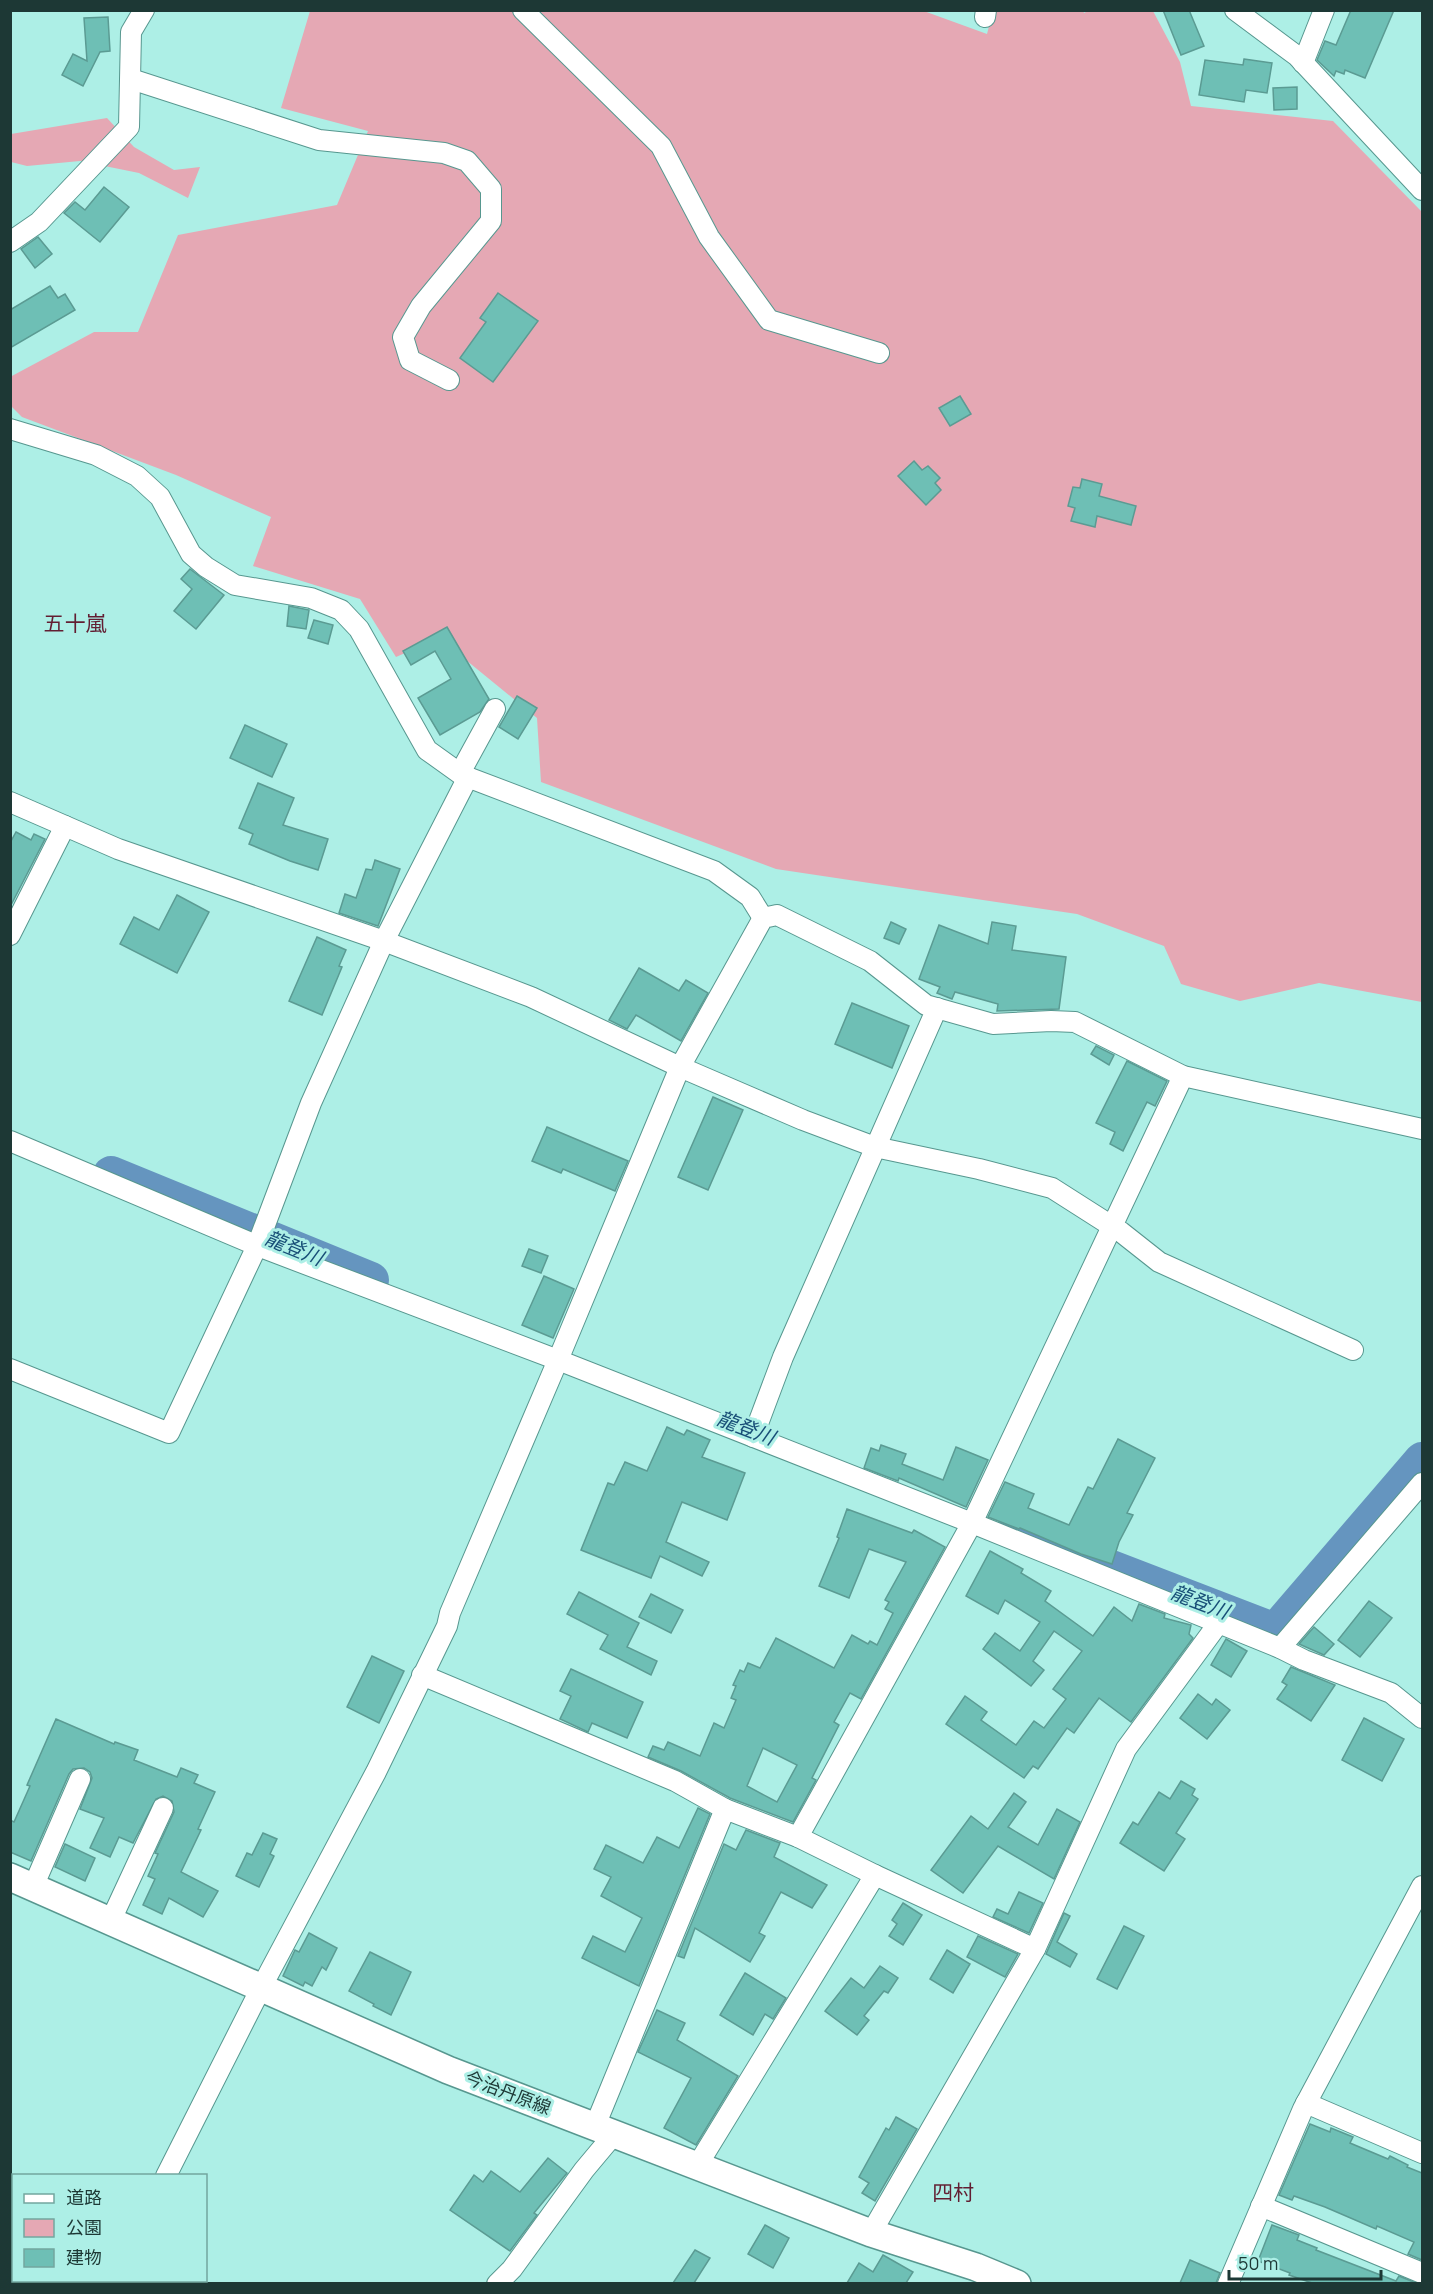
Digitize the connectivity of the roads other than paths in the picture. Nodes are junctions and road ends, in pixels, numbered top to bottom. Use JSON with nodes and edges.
{"nodes":[{"id":1,"x":144,"y":10,"type":"edge"},
{"id":2,"x":523,"y":10,"type":"edge"},
{"id":3,"x":1235,"y":10,"type":"edge"},
{"id":4,"x":1324,"y":10,"type":"edge"},
{"id":5,"x":1303,"y":63,"type":"junction"},
{"id":6,"x":131,"y":79,"type":"junction"},
{"id":7,"x":1422,"y":190,"type":"edge"},
{"id":8,"x":10,"y":242,"type":"edge"},
{"id":9,"x":879,"y":353,"type":"dead end"},
{"id":10,"x":449,"y":381,"type":"dead end"},
{"id":11,"x":10,"y":429,"type":"edge"},
{"id":12,"x":495,"y":709,"type":"dead end"},
{"id":13,"x":464,"y":775,"type":"junction"},
{"id":14,"x":10,"y":802,"type":"edge"},
{"id":15,"x":65,"y":826,"type":"junction"},
{"id":16,"x":763,"y":918,"type":"junction"},
{"id":17,"x":10,"y":935,"type":"edge"},
{"id":18,"x":384,"y":941,"type":"junction"},
{"id":19,"x":937,"y":1008,"type":"junction"},
{"id":20,"x":680,"y":1066,"type":"junction"},
{"id":21,"x":1183,"y":1076,"type":"junction"},
{"id":22,"x":1422,"y":1129,"type":"edge"},
{"id":23,"x":10,"y":1142,"type":"edge"},
{"id":24,"x":875,"y":1146,"type":"junction"},
{"id":25,"x":1111,"y":1227,"type":"junction"},
{"id":26,"x":257,"y":1246,"type":"junction"},
{"id":27,"x":1353,"y":1350,"type":"dead end"},
{"id":28,"x":558,"y":1360,"type":"junction"},
{"id":29,"x":10,"y":1369,"type":"edge"},
{"id":30,"x":753,"y":1436,"type":"junction"},
{"id":31,"x":1422,"y":1483,"type":"edge"},
{"id":32,"x":972,"y":1523,"type":"junction"},
{"id":33,"x":1218,"y":1624,"type":"junction"},
{"id":34,"x":1280,"y":1648,"type":"junction"},
{"id":35,"x":422,"y":1675,"type":"junction"},
{"id":36,"x":1422,"y":1718,"type":"edge"},
{"id":37,"x":80,"y":1779,"type":"dead end"},
{"id":38,"x":163,"y":1808,"type":"dead end"},
{"id":39,"x":725,"y":1809,"type":"junction"},
{"id":40,"x":798,"y":1837,"type":"junction"},
{"id":41,"x":875,"y":1875,"type":"junction"},
{"id":42,"x":22,"y":1882,"type":"edge"},
{"id":43,"x":1422,"y":1886,"type":"edge"},
{"id":44,"x":111,"y":1920,"type":"junction"},
{"id":45,"x":1035,"y":1948,"type":"junction"},
{"id":46,"x":261,"y":1988,"type":"junction"},
{"id":47,"x":1306,"y":2103,"type":"junction"},
{"id":48,"x":605,"y":2130,"type":"junction"},
{"id":49,"x":1422,"y":2152,"type":"edge"},
{"id":50,"x":697,"y":2166,"type":"junction"},
{"id":51,"x":167,"y":2174,"type":"edge"},
{"id":52,"x":1261,"y":2206,"type":"junction"},
{"id":53,"x":871,"y":2233,"type":"junction"},
{"id":54,"x":1422,"y":2273,"type":"edge"},
{"id":55,"x":973,"y":2275,"type":"edge"},
{"id":56,"x":497,"y":2283,"type":"edge"},
{"id":57,"x":1017,"y":2283,"type":"edge"},
{"id":58,"x":1228,"y":2283,"type":"edge"}],
"edges":[{"from":1,"to":6,"type":"street"},
{"from":2,"to":9,"type":"street"},
{"from":3,"to":5,"type":"street"},
{"from":4,"to":5,"type":"street"},
{"from":5,"to":7,"type":"street"},
{"from":6,"to":8,"type":"street"},
{"from":6,"to":10,"type":"street"},
{"from":11,"to":13,"type":"street"},
{"from":12,"to":13,"type":"street"},
{"from":13,"to":16,"type":"street"},
{"from":13,"to":18,"type":"street"},
{"from":14,"to":15,"type":"street"},
{"from":15,"to":17,"type":"street"},
{"from":15,"to":18,"type":"street"},
{"from":16,"to":19,"type":"street"},
{"from":16,"to":20,"type":"street"},
{"from":18,"to":20,"type":"street"},
{"from":18,"to":26,"type":"street"},
{"from":19,"to":21,"type":"street"},
{"from":19,"to":24,"type":"street"},
{"from":20,"to":24,"type":"street"},
{"from":20,"to":28,"type":"street"},
{"from":21,"to":22,"type":"street"},
{"from":21,"to":25,"type":"street"},
{"from":23,"to":26,"type":"street"},
{"from":24,"to":25,"type":"street"},
{"from":24,"to":30,"type":"street"},
{"from":25,"to":27,"type":"street"},
{"from":25,"to":32,"type":"street"},
{"from":26,"to":28,"type":"street"},
{"from":26,"to":29,"type":"street"},
{"from":28,"to":30,"type":"street"},
{"from":28,"to":35,"type":"street"},
{"from":30,"to":32,"type":"street"},
{"from":31,"to":34,"type":"street"},
{"from":32,"to":33,"type":"street"},
{"from":32,"to":40,"type":"street"},
{"from":33,"to":34,"type":"street"},
{"from":33,"to":45,"type":"street"},
{"from":34,"to":36,"type":"street"},
{"from":35,"to":39,"type":"street"},
{"from":35,"to":46,"type":"street"},
{"from":37,"to":42,"type":"street"},
{"from":38,"to":44,"type":"street"},
{"from":39,"to":40,"type":"street"},
{"from":39,"to":48,"type":"street"},
{"from":40,"to":41,"type":"street"},
{"from":41,"to":45,"type":"street"},
{"from":41,"to":50,"type":"street"},
{"from":42,"to":44,"type":"main road","name":"今治丹原線"},
{"from":43,"to":47,"type":"street"},
{"from":44,"to":46,"type":"main road","name":"今治丹原線"},
{"from":45,"to":53,"type":"street"},
{"from":46,"to":48,"type":"main road","name":"今治丹原線"},
{"from":46,"to":51,"type":"street"},
{"from":47,"to":49,"type":"street"},
{"from":47,"to":52,"type":"street"},
{"from":48,"to":50,"type":"main road","name":"今治丹原線"},
{"from":48,"to":56,"type":"street"},
{"from":50,"to":53,"type":"main road","name":"今治丹原線"},
{"from":52,"to":54,"type":"street"},
{"from":52,"to":58,"type":"street"},
{"from":53,"to":55,"type":"main road","name":"今治丹原線"},
{"from":55,"to":57,"type":"main road","name":"今治丹原線"}]}
